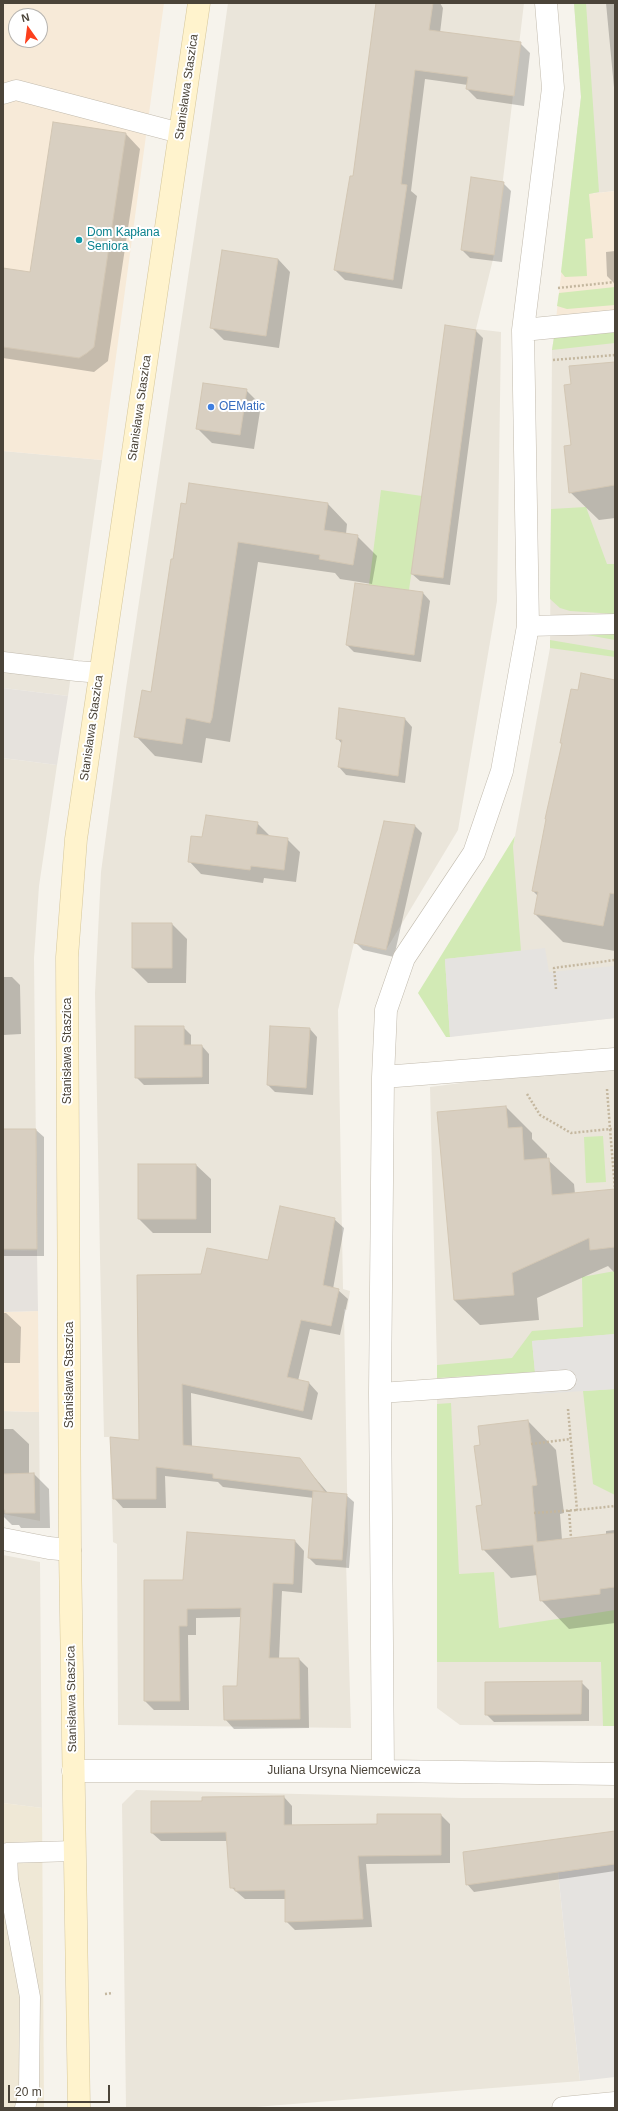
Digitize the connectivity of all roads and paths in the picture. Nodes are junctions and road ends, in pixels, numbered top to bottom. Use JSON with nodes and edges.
{"nodes":[{"id":1,"x":199,"y":3,"type":"edge"},
{"id":2,"x":546,"y":3,"type":"edge"},
{"id":3,"x":3,"y":94,"type":"edge"},
{"id":4,"x":180,"y":133,"type":"junction"},
{"id":5,"x":615,"y":282,"type":"edge"},
{"id":6,"x":552,"y":289,"type":"dead end"},
{"id":7,"x":615,"y":321,"type":"edge"},
{"id":8,"x":523,"y":330,"type":"junction"},
{"id":9,"x":615,"y":355,"type":"edge"},
{"id":10,"x":546,"y":361,"type":"dead end"},
{"id":11,"x":615,"y":624,"type":"edge"},
{"id":12,"x":528,"y":626,"type":"junction"},
{"id":13,"x":3,"y":662,"type":"edge"},
{"id":14,"x":100,"y":673,"type":"junction"},
{"id":15,"x":615,"y":960,"type":"edge"},
{"id":16,"x":556,"y":988,"type":"dead end"},
{"id":17,"x":610,"y":1060,"type":"edge"},
{"id":18,"x":524,"y":1066,"type":"junction"},
{"id":19,"x":383,"y":1077,"type":"junction"},
{"id":20,"x":610,"y":1129,"type":"junction"},
{"id":21,"x":615,"y":1129,"type":"edge"},
{"id":22,"x":615,"y":1189,"type":"edge"},
{"id":23,"x":566,"y":1380,"type":"joint"},
{"id":24,"x":380,"y":1393,"type":"junction"},
{"id":25,"x":571,"y":1439,"type":"junction"},
{"id":26,"x":531,"y":1444,"type":"dead end"},
{"id":27,"x":615,"y":1506,"type":"edge"},
{"id":28,"x":569,"y":1510,"type":"junction"},
{"id":29,"x":577,"y":1510,"type":"junction"},
{"id":30,"x":534,"y":1513,"type":"dead end"},
{"id":31,"x":571,"y":1538,"type":"dead end"},
{"id":32,"x":3,"y":1539,"type":"edge"},
{"id":33,"x":70,"y":1550,"type":"junction"},
{"id":34,"x":73,"y":1771,"type":"junction"},
{"id":35,"x":383,"y":1771,"type":"junction"},
{"id":36,"x":615,"y":1774,"type":"edge"},
{"id":37,"x":74,"y":1851,"type":"junction"},
{"id":38,"x":615,"y":2103,"type":"edge"},
{"id":39,"x":25,"y":2108,"type":"edge"},
{"id":40,"x":79,"y":2108,"type":"edge"},
{"id":41,"x":563,"y":2108,"type":"edge"}],
"edges":[{"from":1,"to":4,"type":"street","name":"Stanisława Staszica"},
{"from":2,"to":8,"type":"street"},
{"from":3,"to":4,"type":"lane"},
{"from":4,"to":14,"type":"street","name":"Stanisława Staszica"},
{"from":5,"to":6,"type":"path"},
{"from":7,"to":8,"type":"street"},
{"from":8,"to":12,"type":"street"},
{"from":9,"to":10,"type":"path"},
{"from":11,"to":12,"type":"lane"},
{"from":12,"to":19,"type":"street"},
{"from":13,"to":14,"type":"lane"},
{"from":14,"to":33,"type":"street","name":"Stanisława Staszica"},
{"from":15,"to":16,"type":"path"},
{"from":17,"to":18,"type":"street"},
{"from":17,"to":20,"type":"path"},
{"from":18,"to":19,"type":"street"},
{"from":18,"to":20,"type":"path"},
{"from":19,"to":24,"type":"street"},
{"from":20,"to":21,"type":"path"},
{"from":20,"to":22,"type":"path"},
{"from":23,"to":24,"type":"lane"},
{"from":23,"to":25,"type":"path"},
{"from":24,"to":35,"type":"street"},
{"from":25,"to":26,"type":"path"},
{"from":25,"to":29,"type":"path"},
{"from":27,"to":29,"type":"path"},
{"from":28,"to":29,"type":"path"},
{"from":28,"to":30,"type":"path"},
{"from":28,"to":31,"type":"path"},
{"from":32,"to":33,"type":"street"},
{"from":33,"to":34,"type":"street","name":"Stanisława Staszica"},
{"from":34,"to":35,"type":"street","name":"Juliana Ursyna Niemcewicza"},
{"from":34,"to":37,"type":"street","name":"Stanisława Staszica"},
{"from":35,"to":36,"type":"street","name":"Juliana Ursyna Niemcewicza"},
{"from":37,"to":39,"type":"lane"},
{"from":37,"to":40,"type":"street","name":"Stanisława Staszica"},
{"from":38,"to":41,"type":"street"}]}
